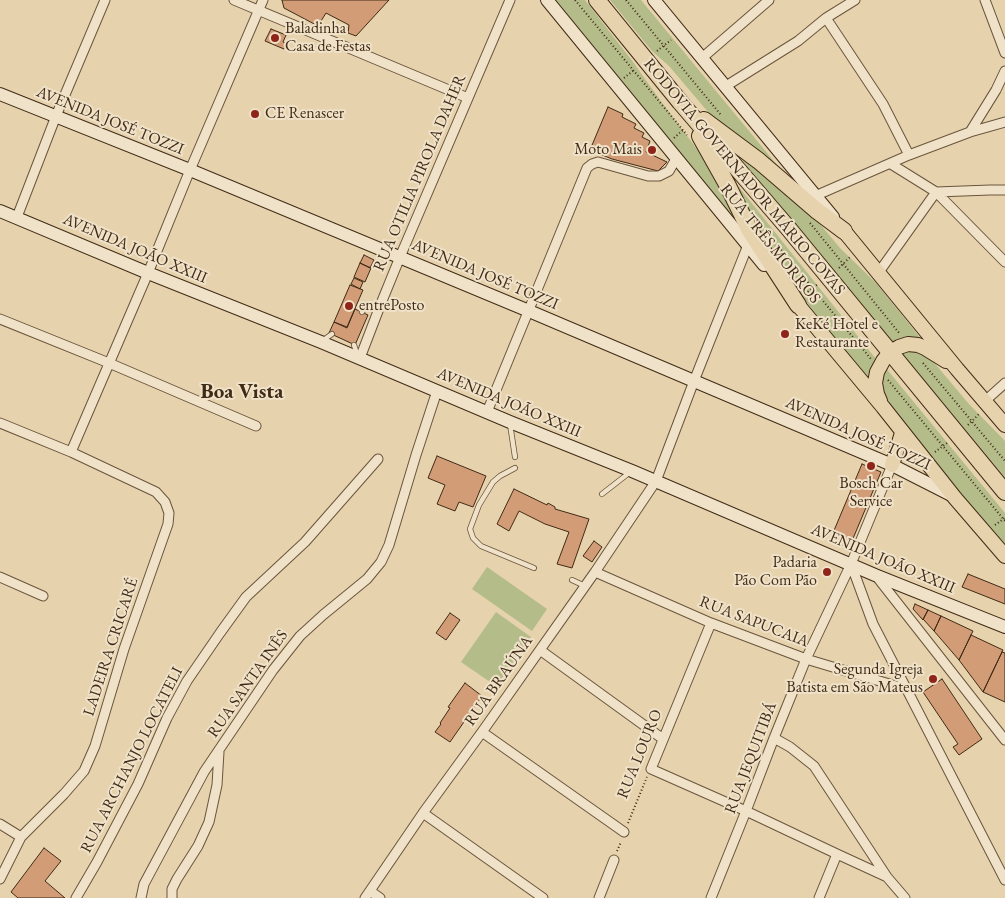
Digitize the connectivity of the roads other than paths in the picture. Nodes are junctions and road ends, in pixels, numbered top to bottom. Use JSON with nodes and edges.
{"nodes":[{"id":1,"x":105,"y":0,"type":"edge"},
{"id":2,"x":234,"y":0,"type":"edge"},
{"id":3,"x":263,"y":0,"type":"edge"},
{"id":4,"x":510,"y":0,"type":"edge"},
{"id":5,"x":547,"y":0,"type":"edge"},
{"id":6,"x":597,"y":0,"type":"edge"},
{"id":7,"x":654,"y":0,"type":"edge"},
{"id":8,"x":768,"y":0,"type":"edge"},
{"id":9,"x":854,"y":0,"type":"edge"},
{"id":10,"x":985,"y":0,"type":"edge"},
{"id":11,"x":258,"y":10,"type":"junction"},
{"id":12,"x":826,"y":18,"type":"junction"},
{"id":13,"x":1005,"y":53,"type":"edge"},
{"id":14,"x":702,"y":58,"type":"junction"},
{"id":15,"x":1005,"y":71,"type":"edge"},
{"id":16,"x":726,"y":86,"type":"junction"},
{"id":17,"x":0,"y":94,"type":"edge"},
{"id":18,"x":468,"y":98,"type":"junction"},
{"id":19,"x":680,"y":102,"type":"junction"},
{"id":20,"x":56,"y":116,"type":"junction"},
{"id":21,"x":1005,"y":122,"type":"edge"},
{"id":22,"x":970,"y":132,"type":"junction"},
{"id":23,"x":909,"y":155,"type":"junction"},
{"id":24,"x":677,"y":157,"type":"junction"},
{"id":25,"x":891,"y":164,"type":"junction"},
{"id":26,"x":190,"y":170,"type":"junction"},
{"id":27,"x":1005,"y":190,"type":"edge"},
{"id":28,"x":936,"y":192,"type":"junction"},
{"id":29,"x":816,"y":196,"type":"junction"},
{"id":30,"x":0,"y":211,"type":"edge"},
{"id":31,"x":17,"y":217,"type":"junction"},
{"id":32,"x":844,"y":231,"type":"junction"},
{"id":33,"x":748,"y":245,"type":"junction"},
{"id":34,"x":400,"y":257,"type":"junction"},
{"id":35,"x":1005,"y":262,"type":"edge"},
{"id":36,"x":879,"y":272,"type":"junction"},
{"id":37,"x":148,"y":273,"type":"junction"},
{"id":38,"x":380,"y":306,"type":"junction"},
{"id":39,"x":798,"y":306,"type":"junction"},
{"id":40,"x":529,"y":311,"type":"junction"},
{"id":41,"x":362,"y":312,"type":"dead end"},
{"id":42,"x":0,"y":319,"type":"edge"},
{"id":43,"x":332,"y":334,"type":"dead end"},
{"id":44,"x":320,"y":342,"type":"junction"},
{"id":45,"x":354,"y":345,"type":"dead end"},
{"id":46,"x":890,"y":352,"type":"junction"},
{"id":47,"x":359,"y":358,"type":"junction"},
{"id":48,"x":109,"y":363,"type":"junction"},
{"id":49,"x":957,"y":369,"type":"junction"},
{"id":50,"x":694,"y":382,"type":"junction"},
{"id":51,"x":1005,"y":383,"type":"edge"},
{"id":52,"x":437,"y":391,"type":"junction"},
{"id":53,"x":985,"y":401,"type":"junction"},
{"id":54,"x":883,"y":407,"type":"junction"},
{"id":55,"x":487,"y":412,"type":"junction"},
{"id":56,"x":510,"y":422,"type":"junction"},
{"id":57,"x":0,"y":423,"type":"edge"},
{"id":58,"x":1005,"y":425,"type":"edge"},
{"id":59,"x":256,"y":426,"type":"dead end"},
{"id":60,"x":902,"y":433,"type":"junction"},
{"id":61,"x":70,"y":452,"type":"junction"},
{"id":62,"x":515,"y":457,"type":"dead end"},
{"id":63,"x":378,"y":459,"type":"dead end"},
{"id":64,"x":892,"y":465,"type":"junction"},
{"id":65,"x":515,"y":468,"type":"dead end"},
{"id":66,"x":632,"y":471,"type":"junction"},
{"id":67,"x":656,"y":481,"type":"junction"},
{"id":68,"x":1005,"y":492,"type":"edge"},
{"id":69,"x":602,"y":494,"type":"dead end"},
{"id":70,"x":953,"y":496,"type":"junction"},
{"id":71,"x":1005,"y":556,"type":"edge"},
{"id":72,"x":852,"y":564,"type":"junction"},
{"id":73,"x":534,"y":568,"type":"dead end"},
{"id":74,"x":595,"y":572,"type":"junction"},
{"id":75,"x":875,"y":574,"type":"junction"},
{"id":76,"x":0,"y":577,"type":"edge"},
{"id":77,"x":572,"y":580,"type":"dead end"},
{"id":78,"x":585,"y":586,"type":"junction"},
{"id":79,"x":43,"y":596,"type":"dead end"},
{"id":80,"x":711,"y":622,"type":"junction"},
{"id":81,"x":1005,"y":627,"type":"edge"},
{"id":82,"x":540,"y":650,"type":"junction"},
{"id":83,"x":806,"y":658,"type":"junction"},
{"id":84,"x":906,"y":689,"type":"junction"},
{"id":85,"x":482,"y":732,"type":"junction"},
{"id":86,"x":774,"y":738,"type":"junction"},
{"id":87,"x":663,"y":739,"type":"junction"},
{"id":88,"x":1005,"y":740,"type":"edge"},
{"id":89,"x":219,"y":752,"type":"junction"},
{"id":90,"x":746,"y":811,"type":"junction"},
{"id":91,"x":423,"y":813,"type":"junction"},
{"id":92,"x":0,"y":824,"type":"edge"},
{"id":93,"x":624,"y":832,"type":"road end"},
{"id":94,"x":21,"y":837,"type":"junction"},
{"id":95,"x":837,"y":854,"type":"junction"},
{"id":96,"x":614,"y":860,"type":"road end"},
{"id":97,"x":887,"y":877,"type":"junction"},
{"id":98,"x":0,"y":879,"type":"edge"},
{"id":99,"x":1005,"y":880,"type":"edge"},
{"id":100,"x":368,"y":894,"type":"edge"},
{"id":101,"x":76,"y":898,"type":"edge"},
{"id":102,"x":141,"y":898,"type":"edge"},
{"id":103,"x":172,"y":898,"type":"edge"},
{"id":104,"x":380,"y":898,"type":"edge"},
{"id":105,"x":543,"y":898,"type":"edge"},
{"id":106,"x":599,"y":898,"type":"edge"},
{"id":107,"x":711,"y":898,"type":"edge"},
{"id":108,"x":819,"y":898,"type":"edge"},
{"id":109,"x":905,"y":898,"type":"edge"}],
"edges":[{"from":1,"to":20,"type":"street"},
{"from":2,"to":11,"type":"street"},
{"from":3,"to":11,"type":"street"},
{"from":4,"to":18,"type":"street","name":"RUA OTILIA PIROLA DAHER"},
{"from":5,"to":24,"type":"street","name":"RUA TRÊS MORROS"},
{"from":6,"to":19,"type":"highway","name":"RODOVIA GOVERNADOR MÁRIO COVAS"},
{"from":7,"to":14,"type":"street"},
{"from":8,"to":14,"type":"street"},
{"from":9,"to":12,"type":"street"},
{"from":10,"to":13,"type":"street"},
{"from":11,"to":18,"type":"street"},
{"from":11,"to":26,"type":"street"},
{"from":12,"to":16,"type":"street"},
{"from":12,"to":23,"type":"street"},
{"from":14,"to":16,"type":"street"},
{"from":15,"to":22,"type":"street"},
{"from":16,"to":29,"type":"street"},
{"from":17,"to":20,"type":"street","name":"AVENIDA JOSÉ TOZZI"},
{"from":18,"to":34,"type":"street","name":"RUA OTILIA PIROLA DAHER"},
{"from":19,"to":32,"type":"highway"},
{"from":19,"to":39,"type":"highway"},
{"from":19,"to":46,"type":"highway","name":"RODOVIA GOVERNADOR MÁRIO COVAS"},
{"from":20,"to":26,"type":"street","name":"AVENIDA JOSÉ TOZZI"},
{"from":20,"to":31,"type":"street"},
{"from":21,"to":22,"type":"street"},
{"from":22,"to":23,"type":"street"},
{"from":23,"to":25,"type":"street"},
{"from":24,"to":33,"type":"street","name":"RUA TRÊS MORROS"},
{"from":24,"to":40,"type":"street"},
{"from":25,"to":28,"type":"street"},
{"from":25,"to":29,"type":"street"},
{"from":26,"to":34,"type":"street","name":"AVENIDA JOSÉ TOZZI"},
{"from":26,"to":37,"type":"street"},
{"from":27,"to":28,"type":"street"},
{"from":28,"to":35,"type":"street"},
{"from":28,"to":36,"type":"street"},
{"from":29,"to":32,"type":"street"},
{"from":30,"to":31,"type":"street","name":"AVENIDA JOÃO XXIII"},
{"from":31,"to":37,"type":"street","name":"AVENIDA JOÃO XXIII"},
{"from":32,"to":36,"type":"main road"},
{"from":33,"to":39,"type":"street","name":"RUA TRÊS MORROS"},
{"from":33,"to":50,"type":"street","name":"RUA BRAÚNA"},
{"from":34,"to":38,"type":"street","name":"RUA OTILIA PIROLA DAHER"},
{"from":34,"to":40,"type":"street","name":"AVENIDA JOSÉ TOZZI"},
{"from":36,"to":49,"type":"main road"},
{"from":37,"to":44,"type":"street","name":"AVENIDA JOÃO XXIII"},
{"from":37,"to":48,"type":"street"},
{"from":38,"to":41,"type":"lane"},
{"from":38,"to":47,"type":"street","name":"RUA OTILIA PIROLA DAHER"},
{"from":39,"to":54,"type":"main road","name":"RUA TRÊS MORROS"},
{"from":40,"to":50,"type":"street","name":"AVENIDA JOSÉ TOZZI"},
{"from":40,"to":55,"type":"street"},
{"from":42,"to":48,"type":"street"},
{"from":43,"to":44,"type":"lane"},
{"from":44,"to":47,"type":"street","name":"AVENIDA JOÃO XXIII"},
{"from":45,"to":47,"type":"lane"},
{"from":46,"to":49,"type":"main road"},
{"from":46,"to":54,"type":"main road"},
{"from":46,"to":68,"type":"highway","name":"RODOVIA GOVERNADOR MÁRIO COVAS"},
{"from":47,"to":52,"type":"street","name":"AVENIDA JOÃO XXIII"},
{"from":48,"to":59,"type":"street"},
{"from":48,"to":61,"type":"street"},
{"from":49,"to":53,"type":"main road"},
{"from":50,"to":64,"type":"street","name":"AVENIDA JOSÉ TOZZI"},
{"from":50,"to":67,"type":"street","name":"RUA BRAÚNA"},
{"from":51,"to":53,"type":"street"},
{"from":52,"to":55,"type":"street","name":"AVENIDA JOÃO XXIII"},
{"from":52,"to":89,"type":"street","name":"RUA SANTA INÊS"},
{"from":53,"to":58,"type":"main road"},
{"from":54,"to":60,"type":"main road","name":"RUA TRÊS MORROS"},
{"from":55,"to":56,"type":"street","name":"AVENIDA JOÃO XXIII"},
{"from":56,"to":62,"type":"lane"},
{"from":56,"to":66,"type":"street","name":"AVENIDA JOÃO XXIII"},
{"from":57,"to":61,"type":"street","name":"LADEIRA CRICARÉ"},
{"from":60,"to":64,"type":"main road"},
{"from":60,"to":70,"type":"main road","name":"RUA TRÊS MORROS"},
{"from":61,"to":94,"type":"street","name":"LADEIRA CRICARÉ"},
{"from":63,"to":101,"type":"street","name":"RUA ARCHANJO LOCATELI"},
{"from":64,"to":70,"type":"street","name":"AVENIDA JOSÉ TOZZI"},
{"from":64,"to":72,"type":"street","name":"RUA JEQUITIBÁ"},
{"from":65,"to":73,"type":"lane"},
{"from":66,"to":67,"type":"street","name":"AVENIDA JOÃO XXIII"},
{"from":66,"to":69,"type":"lane"},
{"from":67,"to":72,"type":"street","name":"AVENIDA JOÃO XXIII"},
{"from":67,"to":74,"type":"street","name":"RUA BRAÚNA"},
{"from":70,"to":71,"type":"main road","name":"RUA TRÊS MORROS"},
{"from":72,"to":75,"type":"street","name":"AVENIDA JOÃO XXIII"},
{"from":72,"to":83,"type":"street","name":"RUA JEQUITIBÁ"},
{"from":72,"to":84,"type":"street"},
{"from":74,"to":78,"type":"street","name":"RUA BRAÚNA"},
{"from":74,"to":80,"type":"street","name":"RUA SAPUCAIA"},
{"from":75,"to":81,"type":"street","name":"AVENIDA JOÃO XXIII"},
{"from":75,"to":88,"type":"street"},
{"from":76,"to":79,"type":"street"},
{"from":77,"to":78,"type":"lane"},
{"from":78,"to":82,"type":"street","name":"RUA BRAÚNA"},
{"from":80,"to":83,"type":"street","name":"RUA SAPUCAIA"},
{"from":80,"to":87,"type":"street","name":"RUA LOURO"},
{"from":82,"to":85,"type":"street","name":"RUA BRAÚNA"},
{"from":82,"to":87,"type":"street"},
{"from":83,"to":84,"type":"street","name":"RUA SAPUCAIA"},
{"from":83,"to":86,"type":"street","name":"RUA JEQUITIBÁ"},
{"from":84,"to":99,"type":"street"},
{"from":85,"to":91,"type":"street","name":"RUA BRAÚNA"},
{"from":85,"to":93,"type":"street"},
{"from":86,"to":90,"type":"street","name":"RUA JEQUITIBÁ"},
{"from":86,"to":97,"type":"street"},
{"from":87,"to":90,"type":"street","name":"RUA LOURO"},
{"from":89,"to":102,"type":"street","name":"RUA SANTA INÊS"},
{"from":89,"to":103,"type":"street"},
{"from":90,"to":95,"type":"street"},
{"from":90,"to":107,"type":"street","name":"RUA JEQUITIBÁ"},
{"from":91,"to":100,"type":"street","name":"RUA BRAÚNA"},
{"from":91,"to":105,"type":"street"},
{"from":92,"to":94,"type":"street"},
{"from":94,"to":98,"type":"street","name":"LADEIRA CRICARÉ"},
{"from":95,"to":97,"type":"street"},
{"from":95,"to":108,"type":"street"},
{"from":96,"to":106,"type":"street"},
{"from":97,"to":109,"type":"street"},
{"from":100,"to":104,"type":"street"}]}
